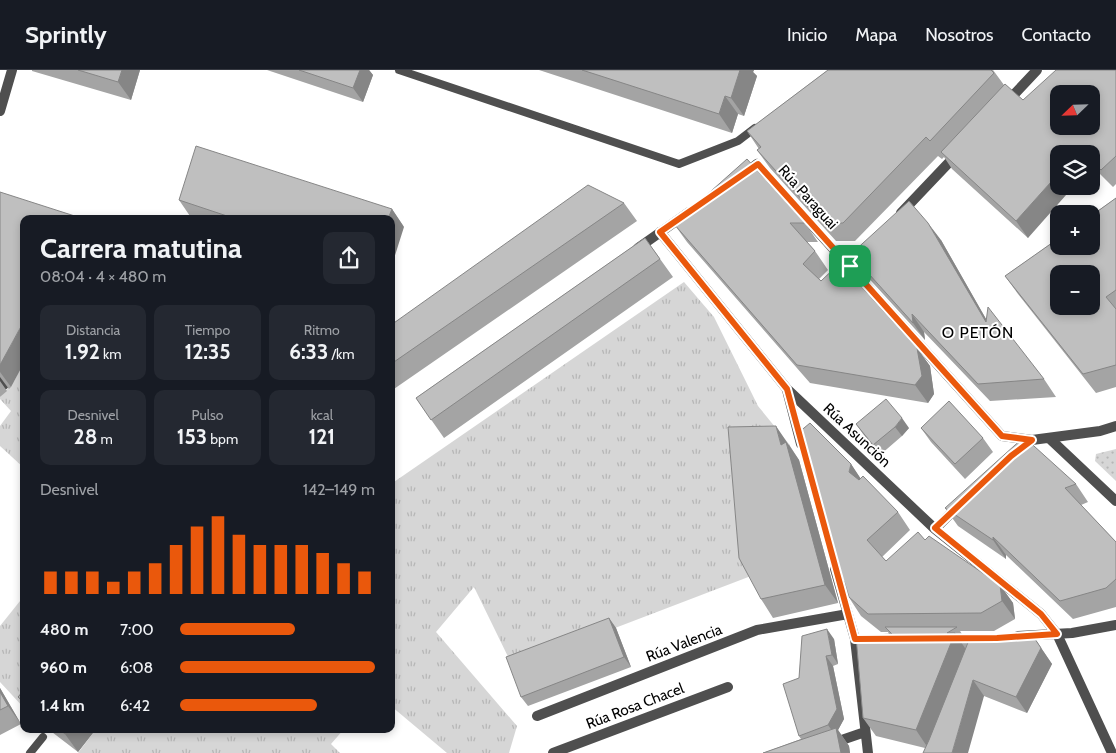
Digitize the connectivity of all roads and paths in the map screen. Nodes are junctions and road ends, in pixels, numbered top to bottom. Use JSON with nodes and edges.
{"nodes":[{"id":1,"x":12,"y":70,"type":"edge"},
{"id":2,"x":399,"y":70,"type":"edge"},
{"id":3,"x":1037,"y":70,"type":"edge"},
{"id":4,"x":0,"y":111,"type":"edge"},
{"id":5,"x":997,"y":112,"type":"edge"},
{"id":6,"x":760,"y":124,"type":"edge"},
{"id":7,"x":964,"y":147,"type":"edge"},
{"id":8,"x":733,"y":182,"type":"edge"},
{"id":9,"x":701,"y":204,"type":"edge"},
{"id":10,"x":897,"y":217,"type":"edge"},
{"id":11,"x":660,"y":232,"type":"junction"},
{"id":12,"x":628,"y":254,"type":"edge"},
{"id":13,"x":787,"y":389,"type":"junction"},
{"id":14,"x":1116,"y":426,"type":"edge"},
{"id":15,"x":1049,"y":438,"type":"junction"},
{"id":16,"x":1032,"y":440,"type":"junction"},
{"id":17,"x":1018,"y":450,"type":"edge"},
{"id":18,"x":804,"y":455,"type":"edge"},
{"id":19,"x":970,"y":496,"type":"edge"},
{"id":20,"x":1116,"y":501,"type":"edge"},
{"id":21,"x":935,"y":528,"type":"junction"},
{"id":22,"x":832,"y":558,"type":"edge"},
{"id":23,"x":848,"y":614,"type":"junction"},
{"id":24,"x":1116,"y":625,"type":"edge"},
{"id":25,"x":1057,"y":634,"type":"junction"},
{"id":26,"x":1005,"y":637,"type":"edge"},
{"id":27,"x":728,"y":687,"type":"dead end"},
{"id":28,"x":537,"y":716,"type":"dead end"},
{"id":29,"x":865,"y":732,"type":"junction"},
{"id":30,"x":43,"y":737,"type":"dead end"},
{"id":31,"x":824,"y":747,"type":"edge"},
{"id":32,"x":30,"y":753,"type":"edge"},
{"id":33,"x":554,"y":753,"type":"edge"},
{"id":34,"x":868,"y":753,"type":"edge"},
{"id":35,"x":1112,"y":753,"type":"edge"}],
"edges":[{"from":1,"to":4,"type":"street"},
{"from":2,"to":6,"type":"lane"},
{"from":3,"to":5,"type":"street"},
{"from":7,"to":10,"type":"street"},
{"from":8,"to":16,"type":"street","name":"Rúa Paraguai"},
{"from":9,"to":11,"type":"street"},
{"from":11,"to":12,"type":"street"},
{"from":11,"to":13,"type":"street","name":"Rúa Asunción"},
{"from":13,"to":18,"type":"street"},
{"from":13,"to":21,"type":"street","name":"Rúa Asunción"},
{"from":14,"to":15,"type":"street"},
{"from":15,"to":16,"type":"street"},
{"from":15,"to":20,"type":"street"},
{"from":16,"to":17,"type":"street"},
{"from":19,"to":21,"type":"street"},
{"from":21,"to":25,"type":"street","name":"Rúa Asunción"},
{"from":22,"to":23,"type":"street"},
{"from":23,"to":28,"type":"street","name":"Rúa Valencia"},
{"from":23,"to":29,"type":"street"},
{"from":24,"to":25,"type":"street"},
{"from":25,"to":26,"type":"street"},
{"from":25,"to":35,"type":"street","name":"Rúa Asunción"},
{"from":27,"to":33,"type":"street","name":"Rúa Rosa Chacel"},
{"from":29,"to":31,"type":"street"},
{"from":29,"to":34,"type":"street"},
{"from":30,"to":32,"type":"lane"}]}
